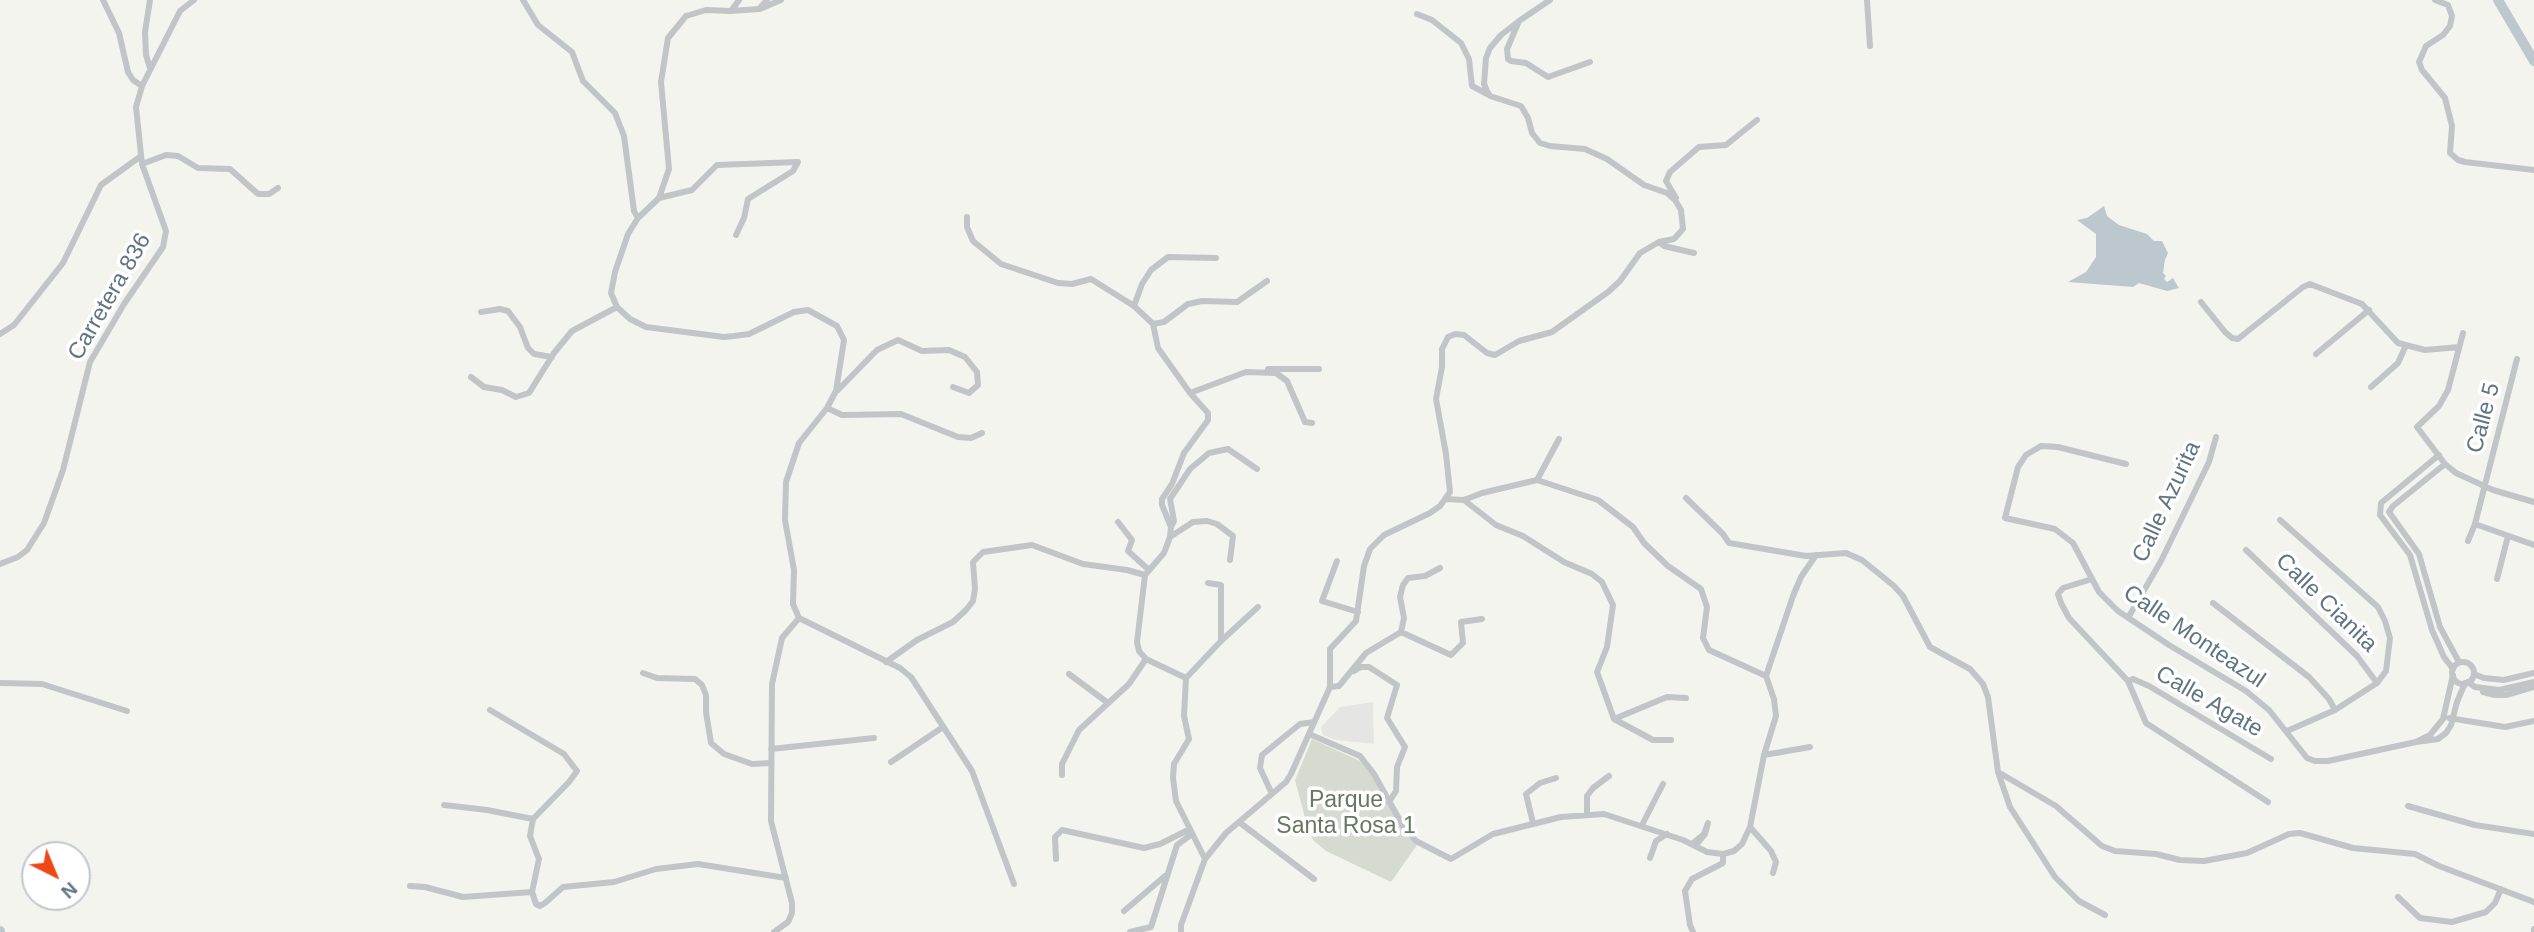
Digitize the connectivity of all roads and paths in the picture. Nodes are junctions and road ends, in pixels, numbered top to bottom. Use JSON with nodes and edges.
{"nodes":[{"id":1,"x":103,"y":0,"type":"edge"},
{"id":2,"x":150,"y":0,"type":"edge"},
{"id":3,"x":194,"y":0,"type":"edge"},
{"id":4,"x":523,"y":0,"type":"edge"},
{"id":5,"x":739,"y":0,"type":"edge"},
{"id":6,"x":767,"y":0,"type":"edge"},
{"id":7,"x":781,"y":0,"type":"edge"},
{"id":8,"x":1550,"y":0,"type":"edge"},
{"id":9,"x":1867,"y":0,"type":"edge"},
{"id":10,"x":2435,"y":0,"type":"edge"},
{"id":11,"x":759,"y":9,"type":"junction"},
{"id":12,"x":731,"y":10,"type":"junction"},
{"id":13,"x":1417,"y":14,"type":"dead end"},
{"id":14,"x":1519,"y":21,"type":"junction"},
{"id":15,"x":1870,"y":46,"type":"dead end"},
{"id":16,"x":1590,"y":62,"type":"dead end"},
{"id":17,"x":150,"y":68,"type":"junction"},
{"id":18,"x":142,"y":86,"type":"junction"},
{"id":19,"x":1490,"y":96,"type":"junction"},
{"id":20,"x":1757,"y":120,"type":"dead end"},
{"id":21,"x":141,"y":156,"type":"junction"},
{"id":22,"x":142,"y":164,"type":"junction"},
{"id":23,"x":2534,"y":170,"type":"edge"},
{"id":24,"x":278,"y":188,"type":"dead end"},
{"id":25,"x":659,"y":198,"type":"junction"},
{"id":26,"x":1681,"y":210,"type":"junction"},
{"id":27,"x":967,"y":217,"type":"dead end"},
{"id":28,"x":638,"y":218,"type":"junction"},
{"id":29,"x":736,"y":235,"type":"dead end"},
{"id":30,"x":1659,"y":242,"type":"junction"},
{"id":31,"x":1694,"y":253,"type":"dead end"},
{"id":32,"x":1216,"y":258,"type":"dead end"},
{"id":33,"x":1267,"y":281,"type":"dead end"},
{"id":34,"x":2200,"y":302,"type":"dead end"},
{"id":35,"x":1134,"y":306,"type":"junction"},
{"id":36,"x":617,"y":307,"type":"junction"},
{"id":37,"x":2369,"y":310,"type":"junction"},
{"id":38,"x":481,"y":312,"type":"dead end"},
{"id":39,"x":1153,"y":324,"type":"junction"},
{"id":40,"x":2463,"y":333,"type":"dead end"},
{"id":41,"x":0,"y":334,"type":"edge"},
{"id":42,"x":2406,"y":345,"type":"junction"},
{"id":43,"x":2459,"y":346,"type":"junction"},
{"id":44,"x":2316,"y":354,"type":"dead end"},
{"id":45,"x":552,"y":356,"type":"junction"},
{"id":46,"x":2517,"y":359,"type":"dead end"},
{"id":47,"x":1319,"y":369,"type":"dead end"},
{"id":48,"x":1261,"y":373,"type":"junction"},
{"id":49,"x":471,"y":377,"type":"dead end"},
{"id":50,"x":953,"y":387,"type":"dead end"},
{"id":51,"x":2371,"y":387,"type":"dead end"},
{"id":52,"x":836,"y":391,"type":"junction"},
{"id":53,"x":1190,"y":393,"type":"junction"},
{"id":54,"x":827,"y":408,"type":"junction"},
{"id":55,"x":1312,"y":423,"type":"dead end"},
{"id":56,"x":982,"y":433,"type":"dead end"},
{"id":57,"x":2216,"y":437,"type":"dead end"},
{"id":58,"x":1559,"y":439,"type":"dead end"},
{"id":59,"x":2439,"y":455,"type":"junction"},
{"id":60,"x":2126,"y":464,"type":"dead end"},
{"id":61,"x":2445,"y":464,"type":"junction"},
{"id":62,"x":1256,"y":468,"type":"dead end"},
{"id":63,"x":1537,"y":480,"type":"junction"},
{"id":64,"x":2484,"y":486,"type":"junction"},
{"id":65,"x":1686,"y":498,"type":"dead end"},
{"id":66,"x":1447,"y":499,"type":"junction"},
{"id":67,"x":1464,"y":500,"type":"junction"},
{"id":68,"x":2534,"y":502,"type":"edge"},
{"id":69,"x":2280,"y":520,"type":"dead end"},
{"id":70,"x":1118,"y":522,"type":"dead end"},
{"id":71,"x":2474,"y":524,"type":"junction"},
{"id":72,"x":1171,"y":527,"type":"junction"},
{"id":73,"x":2508,"y":536,"type":"junction"},
{"id":74,"x":1170,"y":537,"type":"junction"},
{"id":75,"x":2468,"y":541,"type":"dead end"},
{"id":76,"x":2534,"y":544,"type":"edge"},
{"id":77,"x":2246,"y":550,"type":"dead end"},
{"id":78,"x":1816,"y":555,"type":"junction"},
{"id":79,"x":1230,"y":560,"type":"dead end"},
{"id":80,"x":1337,"y":561,"type":"dead end"},
{"id":81,"x":0,"y":564,"type":"edge"},
{"id":82,"x":1440,"y":568,"type":"dead end"},
{"id":83,"x":1147,"y":573,"type":"junction"},
{"id":84,"x":2092,"y":579,"type":"junction"},
{"id":85,"x":2497,"y":579,"type":"dead end"},
{"id":86,"x":1208,"y":583,"type":"dead end"},
{"id":87,"x":2213,"y":603,"type":"dead end"},
{"id":88,"x":1258,"y":607,"type":"dead end"},
{"id":89,"x":1358,"y":612,"type":"junction"},
{"id":90,"x":799,"y":618,"type":"junction"},
{"id":91,"x":2128,"y":618,"type":"junction"},
{"id":92,"x":1482,"y":619,"type":"dead end"},
{"id":93,"x":1401,"y":632,"type":"junction"},
{"id":94,"x":1221,"y":641,"type":"junction"},
{"id":95,"x":1146,"y":659,"type":"junction"},
{"id":96,"x":2459,"y":662,"type":"junction"},
{"id":97,"x":886,"y":663,"type":"junction"},
{"id":98,"x":2453,"y":672,"type":"junction"},
{"id":99,"x":643,"y":673,"type":"dead end"},
{"id":100,"x":2534,"y":673,"type":"edge"},
{"id":101,"x":1069,"y":674,"type":"dead end"},
{"id":102,"x":1350,"y":674,"type":"junction"},
{"id":103,"x":2474,"y":674,"type":"junction"},
{"id":104,"x":1766,"y":676,"type":"junction"},
{"id":105,"x":1186,"y":678,"type":"junction"},
{"id":106,"x":2128,"y":681,"type":"junction"},
{"id":107,"x":2534,"y":682,"type":"edge"},
{"id":108,"x":0,"y":683,"type":"edge"},
{"id":109,"x":2377,"y":683,"type":"junction"},
{"id":110,"x":2467,"y":683,"type":"junction"},
{"id":111,"x":1331,"y":687,"type":"junction"},
{"id":112,"x":2475,"y":687,"type":"junction"},
{"id":113,"x":2534,"y":687,"type":"edge"},
{"id":114,"x":1686,"y":698,"type":"dead end"},
{"id":115,"x":1108,"y":703,"type":"junction"},
{"id":116,"x":490,"y":710,"type":"dead end"},
{"id":117,"x":2335,"y":710,"type":"junction"},
{"id":118,"x":127,"y":711,"type":"dead end"},
{"id":119,"x":2444,"y":717,"type":"junction"},
{"id":120,"x":1614,"y":719,"type":"junction"},
{"id":121,"x":2453,"y":719,"type":"junction"},
{"id":122,"x":1314,"y":722,"type":"junction"},
{"id":123,"x":2534,"y":722,"type":"edge"},
{"id":124,"x":943,"y":727,"type":"junction"},
{"id":125,"x":2287,"y":731,"type":"junction"},
{"id":126,"x":1309,"y":734,"type":"junction"},
{"id":127,"x":874,"y":738,"type":"dead end"},
{"id":128,"x":1671,"y":740,"type":"dead end"},
{"id":129,"x":2416,"y":742,"type":"junction"},
{"id":130,"x":1810,"y":747,"type":"dead end"},
{"id":131,"x":771,"y":749,"type":"junction"},
{"id":132,"x":1764,"y":755,"type":"junction"},
{"id":133,"x":2271,"y":759,"type":"dead end"},
{"id":134,"x":891,"y":762,"type":"dead end"},
{"id":135,"x":771,"y":764,"type":"junction"},
{"id":136,"x":1997,"y":772,"type":"junction"},
{"id":137,"x":1062,"y":775,"type":"dead end"},
{"id":138,"x":1609,"y":776,"type":"dead end"},
{"id":139,"x":1556,"y":778,"type":"dead end"},
{"id":140,"x":1663,"y":784,"type":"dead end"},
{"id":141,"x":1272,"y":794,"type":"junction"},
{"id":142,"x":1389,"y":802,"type":"junction"},
{"id":143,"x":2268,"y":802,"type":"dead end"},
{"id":144,"x":444,"y":805,"type":"dead end"},
{"id":145,"x":2408,"y":806,"type":"dead end"},
{"id":146,"x":1587,"y":815,"type":"junction"},
{"id":147,"x":533,"y":819,"type":"junction"},
{"id":148,"x":1239,"y":822,"type":"junction"},
{"id":149,"x":1533,"y":823,"type":"junction"},
{"id":150,"x":1642,"y":825,"type":"junction"},
{"id":151,"x":1750,"y":827,"type":"junction"},
{"id":152,"x":1191,"y":832,"type":"junction"},
{"id":153,"x":1667,"y":834,"type":"junction"},
{"id":154,"x":2534,"y":834,"type":"edge"},
{"id":155,"x":1723,"y":854,"type":"junction"},
{"id":156,"x":1650,"y":858,"type":"dead end"},
{"id":157,"x":1056,"y":859,"type":"dead end"},
{"id":158,"x":1205,"y":859,"type":"junction"},
{"id":159,"x":1169,"y":870,"type":"junction"},
{"id":160,"x":1773,"y":873,"type":"dead end"},
{"id":161,"x":786,"y":878,"type":"junction"},
{"id":162,"x":1314,"y":880,"type":"dead end"},
{"id":163,"x":1013,"y":884,"type":"dead end"},
{"id":164,"x":410,"y":886,"type":"dead end"},
{"id":165,"x":2501,"y":889,"type":"junction"},
{"id":166,"x":532,"y":892,"type":"junction"},
{"id":167,"x":2398,"y":897,"type":"dead end"},
{"id":168,"x":2534,"y":902,"type":"edge"},
{"id":169,"x":1124,"y":911,"type":"dead end"},
{"id":170,"x":2105,"y":915,"type":"dead end"},
{"id":171,"x":774,"y":932,"type":"edge"},
{"id":172,"x":1130,"y":932,"type":"edge"},
{"id":173,"x":1181,"y":932,"type":"edge"},
{"id":174,"x":1693,"y":932,"type":"edge"}],
"edges":[{"from":1,"to":18,"type":"street"},
{"from":2,"to":17,"type":"street"},
{"from":3,"to":17,"type":"street","name":"Carretera 836"},
{"from":4,"to":28,"type":"street"},
{"from":5,"to":12,"type":"street"},
{"from":6,"to":11,"type":"street"},
{"from":7,"to":11,"type":"street"},
{"from":8,"to":14,"type":"street"},
{"from":9,"to":15,"type":"street"},
{"from":10,"to":23,"type":"street"},
{"from":11,"to":12,"type":"street"},
{"from":12,"to":25,"type":"street"},
{"from":13,"to":19,"type":"street"},
{"from":14,"to":16,"type":"street"},
{"from":14,"to":19,"type":"street"},
{"from":17,"to":18,"type":"street","name":"Carretera 836"},
{"from":18,"to":21,"type":"street","name":"Carretera 836"},
{"from":19,"to":26,"type":"street"},
{"from":20,"to":26,"type":"street"},
{"from":21,"to":22,"type":"street","name":"Carretera 836"},
{"from":21,"to":41,"type":"street"},
{"from":22,"to":24,"type":"street"},
{"from":22,"to":81,"type":"street","name":"Carretera 836"},
{"from":25,"to":28,"type":"street"},
{"from":25,"to":29,"type":"street"},
{"from":26,"to":30,"type":"street"},
{"from":27,"to":35,"type":"street"},
{"from":28,"to":36,"type":"street"},
{"from":30,"to":31,"type":"street"},
{"from":30,"to":66,"type":"street"},
{"from":32,"to":35,"type":"street"},
{"from":33,"to":39,"type":"street"},
{"from":34,"to":37,"type":"street"},
{"from":35,"to":39,"type":"street"},
{"from":36,"to":45,"type":"street"},
{"from":36,"to":52,"type":"street"},
{"from":37,"to":42,"type":"street"},
{"from":37,"to":44,"type":"street"},
{"from":38,"to":45,"type":"street"},
{"from":39,"to":53,"type":"street"},
{"from":40,"to":43,"type":"street"},
{"from":42,"to":43,"type":"street"},
{"from":42,"to":51,"type":"street"},
{"from":43,"to":59,"type":"street"},
{"from":45,"to":49,"type":"street"},
{"from":46,"to":64,"type":"street","name":"Calle 5"},
{"from":47,"to":48,"type":"street"},
{"from":48,"to":53,"type":"street"},
{"from":48,"to":55,"type":"street"},
{"from":50,"to":52,"type":"street"},
{"from":52,"to":54,"type":"street"},
{"from":53,"to":72,"type":"street"},
{"from":54,"to":56,"type":"street"},
{"from":54,"to":90,"type":"street"},
{"from":57,"to":91,"type":"street","name":"Calle Azurita"},
{"from":58,"to":63,"type":"street"},
{"from":59,"to":61,"type":"street"},
{"from":59,"to":98,"type":"street"},
{"from":60,"to":84,"type":"street","name":"Calle Monteazul"},
{"from":61,"to":64,"type":"street"},
{"from":61,"to":96,"type":"street"},
{"from":62,"to":72,"type":"street"},
{"from":63,"to":67,"type":"street"},
{"from":63,"to":104,"type":"street"},
{"from":64,"to":68,"type":"street"},
{"from":64,"to":71,"type":"street","name":"Calle 5"},
{"from":65,"to":78,"type":"street"},
{"from":66,"to":67,"type":"street"},
{"from":66,"to":89,"type":"street"},
{"from":67,"to":120,"type":"street"},
{"from":69,"to":109,"type":"street"},
{"from":70,"to":83,"type":"street"},
{"from":71,"to":73,"type":"street"},
{"from":71,"to":75,"type":"street","name":"Calle 5"},
{"from":72,"to":74,"type":"street"},
{"from":73,"to":76,"type":"street"},
{"from":73,"to":85,"type":"street"},
{"from":74,"to":79,"type":"street"},
{"from":74,"to":83,"type":"street"},
{"from":77,"to":109,"type":"street","name":"Calle Cianita"},
{"from":78,"to":104,"type":"street"},
{"from":78,"to":136,"type":"street"},
{"from":80,"to":89,"type":"street"},
{"from":82,"to":93,"type":"street"},
{"from":83,"to":95,"type":"street"},
{"from":83,"to":97,"type":"street"},
{"from":84,"to":91,"type":"street","name":"Calle Monteazul"},
{"from":84,"to":106,"type":"street"},
{"from":86,"to":94,"type":"street"},
{"from":87,"to":117,"type":"street"},
{"from":88,"to":94,"type":"street"},
{"from":89,"to":111,"type":"street"},
{"from":90,"to":97,"type":"street"},
{"from":90,"to":131,"type":"street"},
{"from":91,"to":125,"type":"street","name":"Calle Monteazul"},
{"from":92,"to":93,"type":"street"},
{"from":93,"to":102,"type":"street"},
{"from":94,"to":105,"type":"street"},
{"from":95,"to":105,"type":"street"},
{"from":95,"to":115,"type":"street"},
{"from":96,"to":98,"type":"street"},
{"from":96,"to":103,"type":"street"},
{"from":97,"to":124,"type":"street"},
{"from":98,"to":110,"type":"street"},
{"from":98,"to":119,"type":"street"},
{"from":99,"to":135,"type":"street"},
{"from":100,"to":103,"type":"street"},
{"from":101,"to":115,"type":"street"},
{"from":102,"to":111,"type":"street"},
{"from":102,"to":142,"type":"street"},
{"from":103,"to":110,"type":"street"},
{"from":104,"to":132,"type":"street"},
{"from":105,"to":152,"type":"street"},
{"from":106,"to":133,"type":"street","name":"Calle Agate"},
{"from":106,"to":143,"type":"street"},
{"from":107,"to":112,"type":"street"},
{"from":108,"to":118,"type":"street"},
{"from":109,"to":117,"type":"street"},
{"from":110,"to":112,"type":"street"},
{"from":110,"to":121,"type":"street"},
{"from":111,"to":122,"type":"street"},
{"from":112,"to":113,"type":"street"},
{"from":114,"to":120,"type":"street"},
{"from":115,"to":137,"type":"street"},
{"from":116,"to":147,"type":"street"},
{"from":117,"to":125,"type":"street"},
{"from":119,"to":121,"type":"street"},
{"from":119,"to":129,"type":"street","name":"Calle Monteazul"},
{"from":120,"to":128,"type":"street"},
{"from":121,"to":123,"type":"street"},
{"from":121,"to":129,"type":"street","name":"Calle Monteazul"},
{"from":122,"to":126,"type":"street"},
{"from":122,"to":141,"type":"street"},
{"from":124,"to":134,"type":"street"},
{"from":124,"to":163,"type":"street"},
{"from":125,"to":129,"type":"street","name":"Calle Monteazul"},
{"from":126,"to":141,"type":"street"},
{"from":126,"to":142,"type":"street"},
{"from":127,"to":131,"type":"street"},
{"from":130,"to":132,"type":"street"},
{"from":131,"to":135,"type":"street"},
{"from":132,"to":151,"type":"street"},
{"from":135,"to":161,"type":"street"},
{"from":136,"to":165,"type":"street"},
{"from":136,"to":170,"type":"street"},
{"from":138,"to":146,"type":"street"},
{"from":139,"to":149,"type":"street"},
{"from":140,"to":150,"type":"street"},
{"from":141,"to":148,"type":"street"},
{"from":142,"to":149,"type":"street"},
{"from":144,"to":147,"type":"street"},
{"from":145,"to":154,"type":"street"},
{"from":146,"to":149,"type":"street"},
{"from":146,"to":150,"type":"street"},
{"from":147,"to":166,"type":"street"},
{"from":148,"to":158,"type":"street"},
{"from":148,"to":162,"type":"street"},
{"from":150,"to":153,"type":"street"},
{"from":151,"to":155,"type":"street"},
{"from":151,"to":160,"type":"street"},
{"from":152,"to":157,"type":"street"},
{"from":152,"to":158,"type":"street"},
{"from":152,"to":159,"type":"street"},
{"from":153,"to":155,"type":"street"},
{"from":153,"to":156,"type":"street"},
{"from":155,"to":174,"type":"street"},
{"from":158,"to":173,"type":"street"},
{"from":159,"to":169,"type":"street"},
{"from":159,"to":172,"type":"street"},
{"from":161,"to":166,"type":"street"},
{"from":161,"to":171,"type":"street"},
{"from":164,"to":166,"type":"street"},
{"from":165,"to":167,"type":"street"},
{"from":165,"to":168,"type":"street"}]}
